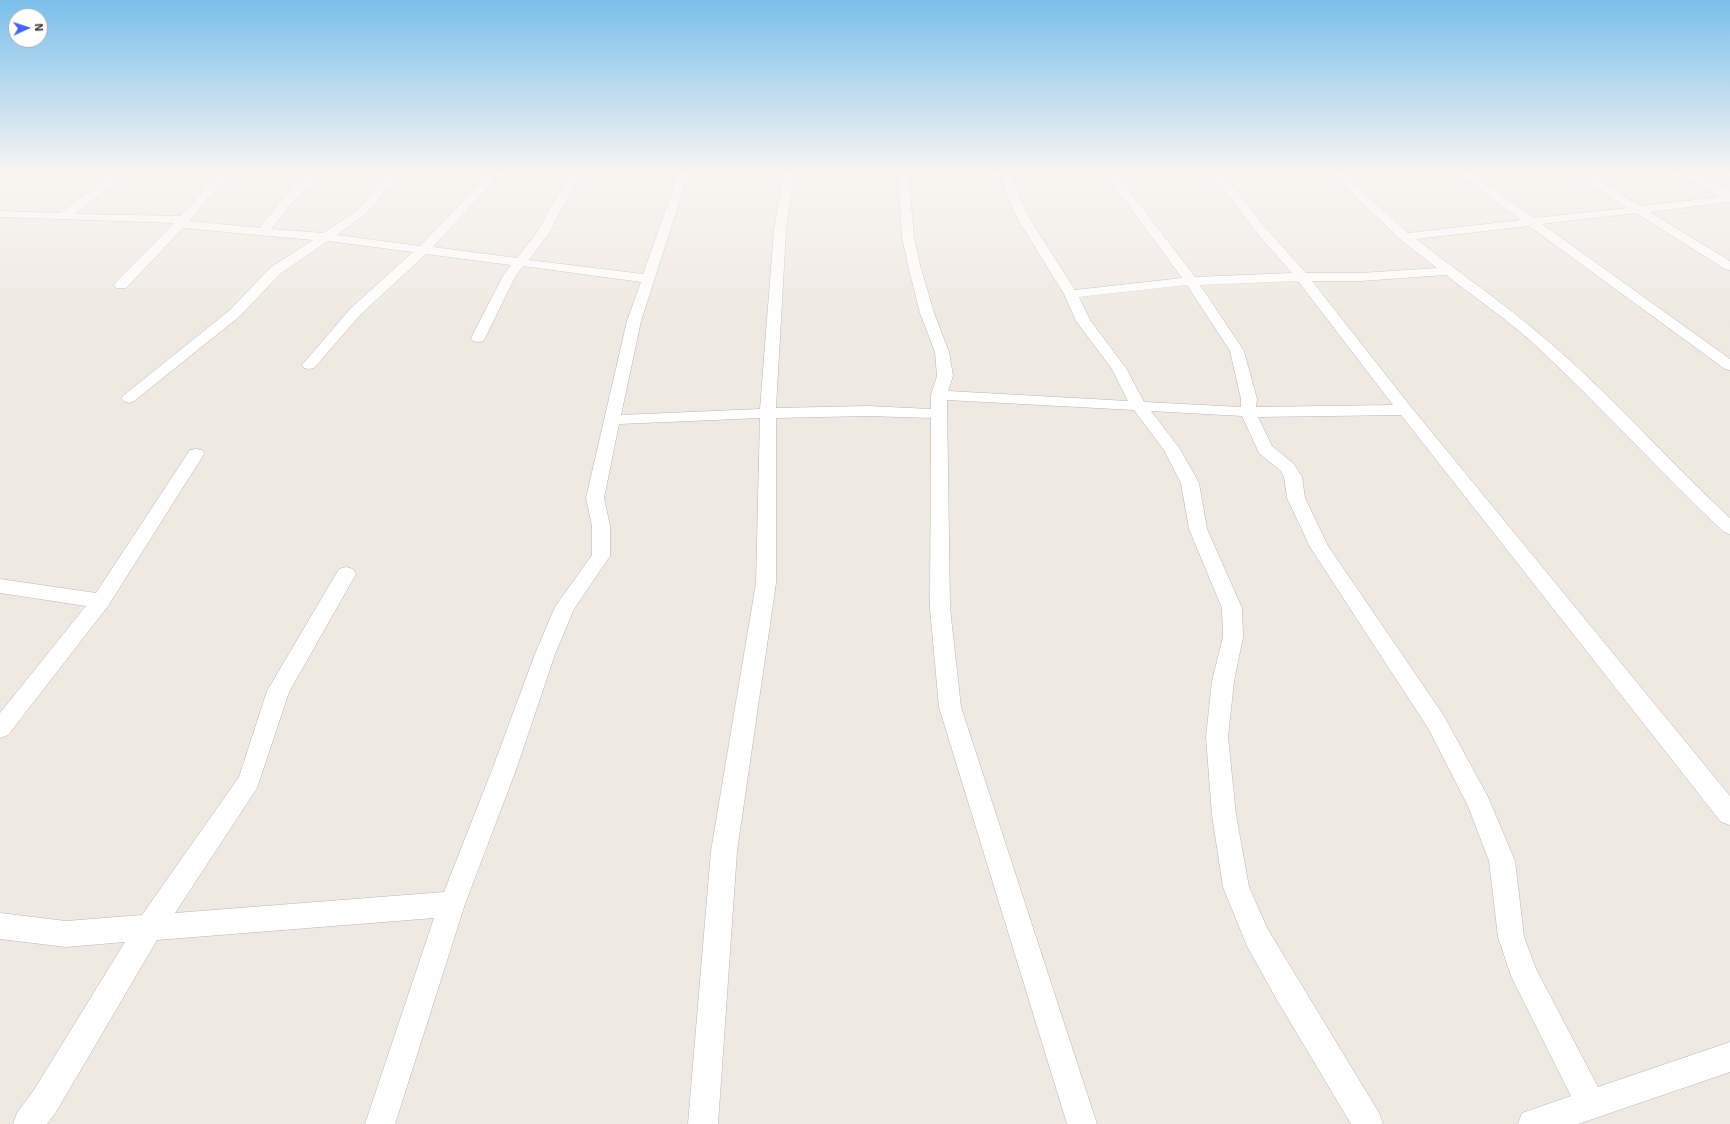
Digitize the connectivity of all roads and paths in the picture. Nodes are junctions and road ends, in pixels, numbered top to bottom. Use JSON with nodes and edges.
{"nodes":[{"id":1,"x":180,"y":224,"type":"edge"},
{"id":2,"x":202,"y":224,"type":"edge"},
{"id":3,"x":268,"y":224,"type":"edge"},
{"id":4,"x":344,"y":224,"type":"edge"},
{"id":5,"x":447,"y":224,"type":"edge"},
{"id":6,"x":548,"y":224,"type":"edge"},
{"id":7,"x":667,"y":224,"type":"edge"},
{"id":8,"x":781,"y":224,"type":"edge"},
{"id":9,"x":908,"y":224,"type":"edge"},
{"id":10,"x":1027,"y":224,"type":"edge"},
{"id":11,"x":1148,"y":224,"type":"edge"},
{"id":12,"x":1256,"y":224,"type":"edge"},
{"id":13,"x":1391,"y":224,"type":"edge"},
{"id":14,"x":1519,"y":224,"type":"edge"},
{"id":15,"x":1534,"y":224,"type":"edge"},
{"id":16,"x":1661,"y":224,"type":"edge"},
{"id":17,"x":263,"y":232,"type":"junction"},
{"id":18,"x":326,"y":237,"type":"junction"},
{"id":19,"x":1405,"y":237,"type":"junction"},
{"id":20,"x":424,"y":249,"type":"junction"},
{"id":21,"x":520,"y":262,"type":"junction"},
{"id":22,"x":1730,"y":266,"type":"edge"},
{"id":23,"x":1450,"y":271,"type":"junction"},
{"id":24,"x":1302,"y":277,"type":"junction"},
{"id":25,"x":649,"y":278,"type":"junction"},
{"id":26,"x":1191,"y":281,"type":"junction"},
{"id":27,"x":121,"y":285,"type":"dead end"},
{"id":28,"x":1071,"y":294,"type":"junction"},
{"id":29,"x":478,"y":338,"type":"dead end"},
{"id":30,"x":309,"y":364,"type":"dead end"},
{"id":31,"x":1730,"y":366,"type":"edge"},
{"id":32,"x":129,"y":398,"type":"dead end"},
{"id":33,"x":940,"y":405,"type":"junction"},
{"id":34,"x":1138,"y":405,"type":"junction"},
{"id":35,"x":1405,"y":410,"type":"junction"},
{"id":36,"x":1248,"y":412,"type":"junction"},
{"id":37,"x":768,"y":413,"type":"junction"},
{"id":38,"x":613,"y":420,"type":"junction"},
{"id":39,"x":196,"y":454,"type":"dead end"},
{"id":40,"x":1730,"y":528,"type":"edge"},
{"id":41,"x":346,"y":574,"type":"dead end"},
{"id":42,"x":0,"y":586,"type":"edge"},
{"id":43,"x":101,"y":601,"type":"junction"},
{"id":44,"x":0,"y":729,"type":"edge"},
{"id":45,"x":1730,"y":814,"type":"edge"},
{"id":46,"x":452,"y":904,"type":"junction"},
{"id":47,"x":0,"y":926,"type":"edge"},
{"id":48,"x":149,"y":928,"type":"junction"},
{"id":49,"x":1730,"y":1057,"type":"edge"},
{"id":50,"x":1591,"y":1104,"type":"junction"},
{"id":51,"x":28,"y":1124,"type":"edge"},
{"id":52,"x":380,"y":1124,"type":"edge"},
{"id":53,"x":703,"y":1124,"type":"edge"},
{"id":54,"x":1082,"y":1124,"type":"edge"},
{"id":55,"x":1368,"y":1124,"type":"edge"},
{"id":56,"x":1533,"y":1124,"type":"edge"}],
"edges":[{"from":1,"to":27,"type":"street"},
{"from":2,"to":17,"type":"street"},
{"from":3,"to":17,"type":"street"},
{"from":4,"to":18,"type":"street"},
{"from":5,"to":20,"type":"street"},
{"from":6,"to":21,"type":"street"},
{"from":7,"to":25,"type":"street"},
{"from":8,"to":37,"type":"street"},
{"from":9,"to":33,"type":"street"},
{"from":10,"to":28,"type":"street"},
{"from":11,"to":26,"type":"street"},
{"from":12,"to":24,"type":"street"},
{"from":13,"to":19,"type":"street"},
{"from":14,"to":19,"type":"street"},
{"from":15,"to":31,"type":"street"},
{"from":16,"to":22,"type":"street"},
{"from":17,"to":18,"type":"street"},
{"from":18,"to":20,"type":"street"},
{"from":18,"to":32,"type":"street"},
{"from":19,"to":23,"type":"street"},
{"from":20,"to":21,"type":"street"},
{"from":20,"to":30,"type":"street"},
{"from":21,"to":25,"type":"street"},
{"from":21,"to":29,"type":"street"},
{"from":23,"to":24,"type":"street"},
{"from":23,"to":40,"type":"street"},
{"from":24,"to":26,"type":"street"},
{"from":24,"to":35,"type":"street"},
{"from":25,"to":38,"type":"street"},
{"from":26,"to":28,"type":"street"},
{"from":26,"to":36,"type":"street"},
{"from":28,"to":34,"type":"street"},
{"from":33,"to":34,"type":"street"},
{"from":33,"to":37,"type":"street"},
{"from":33,"to":54,"type":"street"},
{"from":34,"to":36,"type":"street"},
{"from":34,"to":55,"type":"street"},
{"from":35,"to":36,"type":"street"},
{"from":35,"to":45,"type":"street"},
{"from":36,"to":50,"type":"street"},
{"from":37,"to":38,"type":"street"},
{"from":37,"to":53,"type":"street"},
{"from":38,"to":46,"type":"street"},
{"from":39,"to":43,"type":"street"},
{"from":41,"to":48,"type":"street"},
{"from":42,"to":43,"type":"street"},
{"from":43,"to":44,"type":"street"},
{"from":46,"to":48,"type":"street"},
{"from":46,"to":52,"type":"street"},
{"from":47,"to":48,"type":"street"},
{"from":48,"to":51,"type":"street"},
{"from":49,"to":50,"type":"street"},
{"from":50,"to":56,"type":"street"}]}
